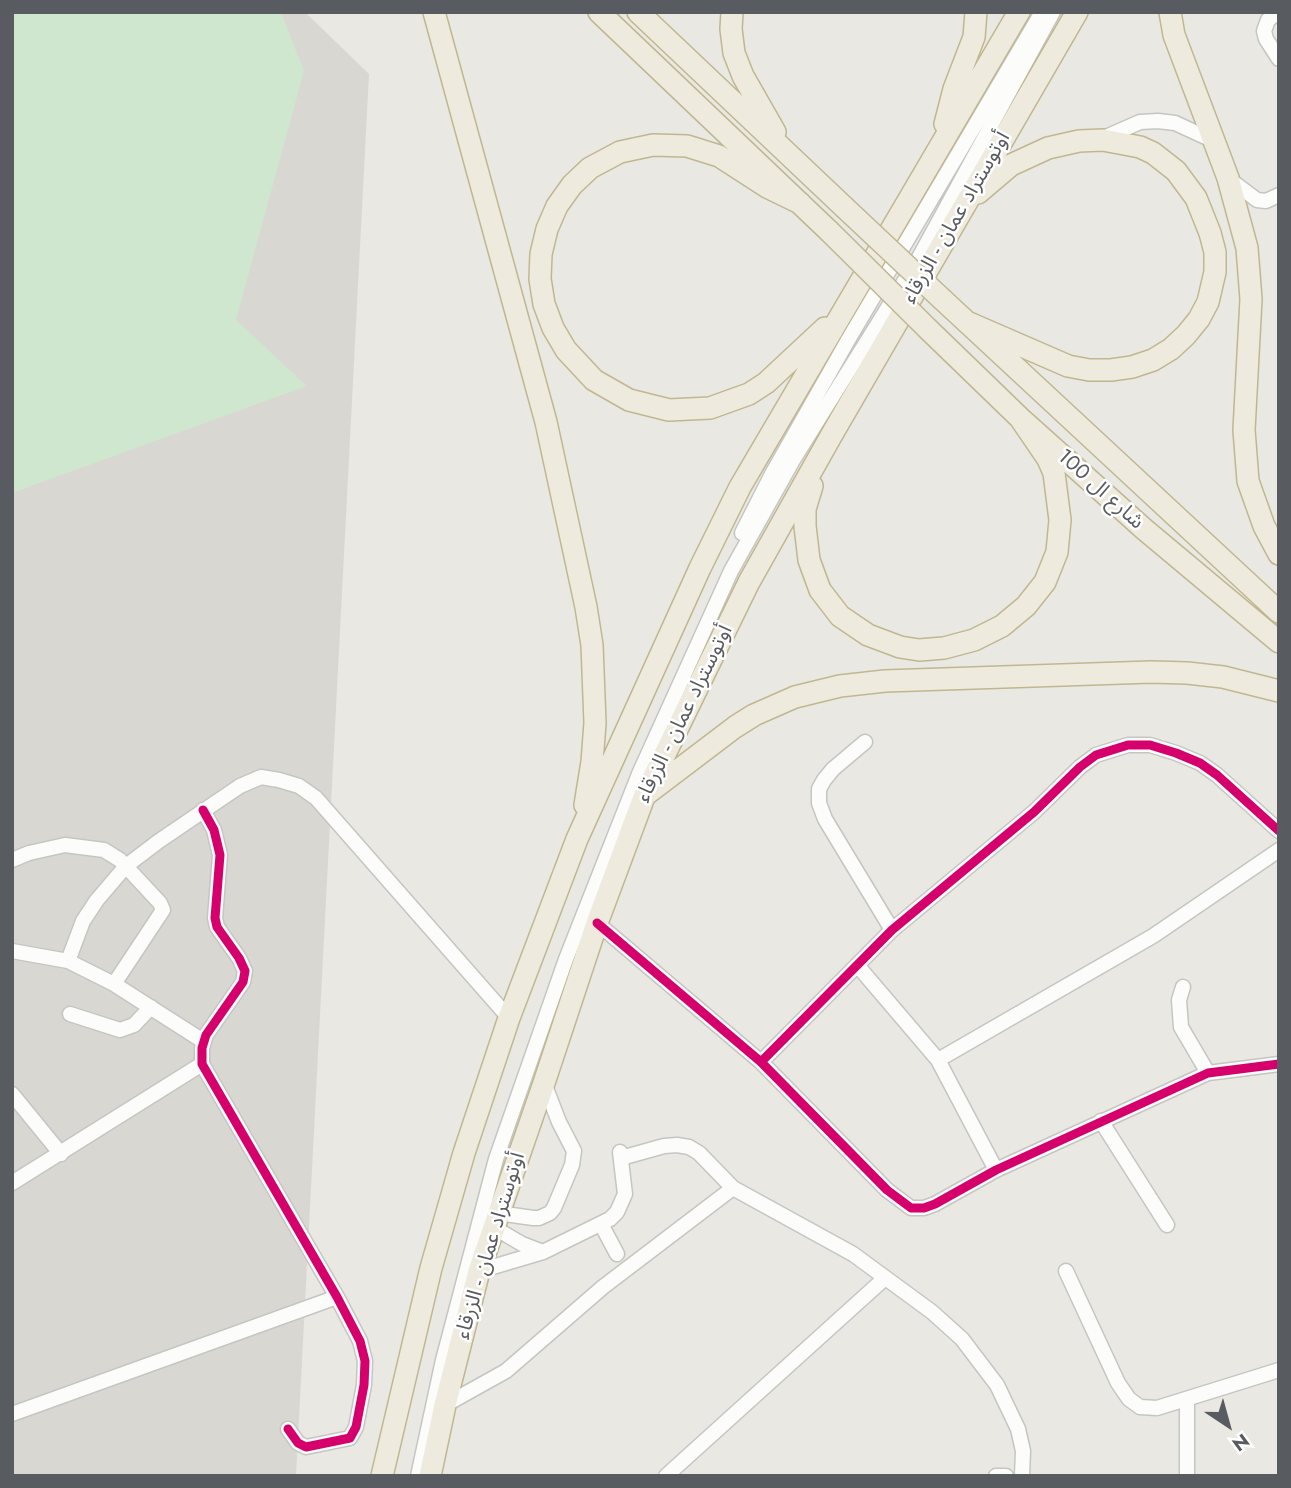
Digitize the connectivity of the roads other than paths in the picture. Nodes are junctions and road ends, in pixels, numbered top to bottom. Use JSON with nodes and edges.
{"nodes":[{"id":1,"x":434,"y":12,"type":"edge"},
{"id":2,"x":599,"y":12,"type":"edge"},
{"id":3,"x":638,"y":12,"type":"edge"},
{"id":4,"x":732,"y":12,"type":"edge"},
{"id":5,"x":976,"y":12,"type":"edge"},
{"id":6,"x":1019,"y":12,"type":"edge"},
{"id":7,"x":1042,"y":12,"type":"edge"},
{"id":8,"x":1053,"y":12,"type":"edge"},
{"id":9,"x":1077,"y":12,"type":"edge"},
{"id":10,"x":1170,"y":12,"type":"edge"},
{"id":11,"x":1278,"y":12,"type":"edge"},
{"id":12,"x":1279,"y":59,"type":"edge"},
{"id":13,"x":1212,"y":140,"type":"junction"},
{"id":14,"x":1096,"y":141,"type":"junction"},
{"id":15,"x":942,"y":143,"type":"junction"},
{"id":16,"x":790,"y":158,"type":"junction"},
{"id":17,"x":1228,"y":178,"type":"junction"},
{"id":18,"x":1279,"y":195,"type":"edge"},
{"id":19,"x":800,"y":203,"type":"junction"},
{"id":20,"x":962,"y":209,"type":"junction"},
{"id":21,"x":840,"y":315,"type":"junction"},
{"id":22,"x":969,"y":323,"type":"junction"},
{"id":23,"x":1020,"y":418,"type":"junction"},
{"id":24,"x":831,"y":436,"type":"junction"},
{"id":25,"x":1279,"y":554,"type":"edge"},
{"id":26,"x":1279,"y":612,"type":"edge"},
{"id":27,"x":1279,"y":642,"type":"edge"},
{"id":28,"x":1279,"y":691,"type":"edge"},
{"id":29,"x":865,"y":742,"type":"dead end"},
{"id":30,"x":644,"y":797,"type":"junction"},
{"id":31,"x":203,"y":810,"type":"junction"},
{"id":32,"x":1279,"y":831,"type":"edge"},
{"id":33,"x":577,"y":839,"type":"junction"},
{"id":34,"x":1279,"y":850,"type":"edge"},
{"id":35,"x":12,"y":860,"type":"edge"},
{"id":36,"x":126,"y":866,"type":"junction"},
{"id":37,"x":597,"y":923,"type":"junction"},
{"id":38,"x":892,"y":930,"type":"junction"},
{"id":39,"x":12,"y":950,"type":"edge"},
{"id":40,"x":68,"y":961,"type":"junction"},
{"id":41,"x":858,"y":965,"type":"junction"},
{"id":42,"x":114,"y":984,"type":"junction"},
{"id":43,"x":1183,"y":987,"type":"dead end"},
{"id":44,"x":150,"y":1007,"type":"junction"},
{"id":45,"x":70,"y":1014,"type":"dead end"},
{"id":46,"x":509,"y":1018,"type":"junction"},
{"id":47,"x":203,"y":1041,"type":"junction"},
{"id":48,"x":938,"y":1060,"type":"junction"},
{"id":49,"x":761,"y":1062,"type":"junction"},
{"id":50,"x":202,"y":1064,"type":"junction"},
{"id":51,"x":1279,"y":1064,"type":"edge"},
{"id":52,"x":1208,"y":1073,"type":"junction"},
{"id":53,"x":544,"y":1083,"type":"junction"},
{"id":54,"x":12,"y":1094,"type":"edge"},
{"id":55,"x":1101,"y":1121,"type":"junction"},
{"id":56,"x":61,"y":1154,"type":"junction"},
{"id":57,"x":996,"y":1170,"type":"junction"},
{"id":58,"x":12,"y":1183,"type":"edge"},
{"id":59,"x":733,"y":1188,"type":"junction"},
{"id":60,"x":496,"y":1220,"type":"junction"},
{"id":61,"x":601,"y":1224,"type":"junction"},
{"id":62,"x":1167,"y":1225,"type":"dead end"},
{"id":63,"x":543,"y":1252,"type":"junction"},
{"id":64,"x":617,"y":1254,"type":"dead end"},
{"id":65,"x":479,"y":1271,"type":"junction"},
{"id":66,"x":1066,"y":1271,"type":"dead end"},
{"id":67,"x":885,"y":1278,"type":"junction"},
{"id":68,"x":337,"y":1297,"type":"junction"},
{"id":69,"x":1279,"y":1370,"type":"edge"},
{"id":70,"x":1186,"y":1400,"type":"junction"},
{"id":71,"x":445,"y":1405,"type":"junction"},
{"id":72,"x":12,"y":1414,"type":"edge"},
{"id":73,"x":288,"y":1429,"type":"dead end"},
{"id":74,"x":382,"y":1476,"type":"edge"},
{"id":75,"x":410,"y":1476,"type":"edge"},
{"id":76,"x":418,"y":1476,"type":"edge"},
{"id":77,"x":430,"y":1476,"type":"edge"},
{"id":78,"x":666,"y":1476,"type":"edge"},
{"id":79,"x":996,"y":1476,"type":"edge"},
{"id":80,"x":1006,"y":1476,"type":"edge"},
{"id":81,"x":1022,"y":1476,"type":"edge"},
{"id":82,"x":1187,"y":1476,"type":"edge"}],
"edges":[{"from":1,"to":33,"type":"highway"},
{"from":2,"to":19,"type":"highway","name":"شارع ال 100"},
{"from":3,"to":16,"type":"highway","name":"شارع ال 100"},
{"from":4,"to":16,"type":"highway"},
{"from":5,"to":15,"type":"highway"},
{"from":6,"to":15,"type":"highway","name":"أوتوستراد عمان - الزرقاء"},
{"from":7,"to":75,"type":"street"},
{"from":8,"to":76,"type":"street"},
{"from":9,"to":20,"type":"highway","name":"أوتوستراد عمان - الزرقاء"},
{"from":10,"to":13,"type":"highway"},
{"from":11,"to":12,"type":"street"},
{"from":13,"to":14,"type":"street"},
{"from":13,"to":17,"type":"highway"},
{"from":14,"to":20,"type":"highway"},
{"from":14,"to":22,"type":"highway"},
{"from":15,"to":21,"type":"highway","name":"أوتوستراد عمان - الزرقاء"},
{"from":16,"to":22,"type":"highway","name":"شارع ال 100","bridge":true},
{"from":17,"to":18,"type":"street"},
{"from":17,"to":25,"type":"highway"},
{"from":19,"to":21,"type":"highway"},
{"from":19,"to":23,"type":"highway","name":"شارع ال 100","bridge":true},
{"from":20,"to":24,"type":"highway","name":"أوتوستراد عمان - الزرقاء"},
{"from":21,"to":33,"type":"highway","name":"أوتوستراد عمان - الزرقاء"},
{"from":22,"to":26,"type":"highway","name":"شارع ال 100"},
{"from":23,"to":24,"type":"highway"},
{"from":23,"to":27,"type":"highway","name":"شارع ال 100"},
{"from":24,"to":30,"type":"highway","name":"أوتوستراد عمان - الزرقاء"},
{"from":28,"to":30,"type":"highway"},
{"from":29,"to":38,"type":"street"},
{"from":30,"to":37,"type":"highway","name":"أوتوستراد عمان - الزرقاء"},
{"from":31,"to":36,"type":"street"},
{"from":31,"to":46,"type":"street"},
{"from":31,"to":47,"type":"street"},
{"from":32,"to":38,"type":"street"},
{"from":33,"to":46,"type":"highway","name":"أوتوستراد عمان - الزرقاء"},
{"from":34,"to":48,"type":"street"},
{"from":35,"to":36,"type":"street"},
{"from":36,"to":40,"type":"street"},
{"from":36,"to":42,"type":"street"},
{"from":37,"to":49,"type":"street"},
{"from":37,"to":53,"type":"highway","name":"أوتوستراد عمان - الزرقاء"},
{"from":38,"to":41,"type":"street"},
{"from":39,"to":40,"type":"street"},
{"from":40,"to":42,"type":"street"},
{"from":41,"to":48,"type":"street"},
{"from":41,"to":49,"type":"street"},
{"from":42,"to":44,"type":"street"},
{"from":43,"to":52,"type":"street"},
{"from":44,"to":45,"type":"street"},
{"from":44,"to":47,"type":"street"},
{"from":46,"to":74,"type":"highway","name":"أوتوستراد عمان - الزرقاء"},
{"from":47,"to":50,"type":"street"},
{"from":48,"to":57,"type":"street"},
{"from":49,"to":57,"type":"street"},
{"from":50,"to":56,"type":"street"},
{"from":50,"to":68,"type":"street"},
{"from":51,"to":52,"type":"street"},
{"from":52,"to":55,"type":"street"},
{"from":53,"to":60,"type":"highway","name":"أوتوستراد عمان - الزرقاء"},
{"from":53,"to":60,"type":"street"},
{"from":54,"to":56,"type":"street"},
{"from":55,"to":57,"type":"street"},
{"from":55,"to":62,"type":"street"},
{"from":56,"to":58,"type":"street"},
{"from":59,"to":61,"type":"street"},
{"from":59,"to":67,"type":"street"},
{"from":59,"to":71,"type":"street"},
{"from":60,"to":63,"type":"street"},
{"from":60,"to":65,"type":"highway","name":"أوتوستراد عمان - الزرقاء"},
{"from":61,"to":63,"type":"street"},
{"from":61,"to":64,"type":"street"},
{"from":63,"to":65,"type":"street"},
{"from":65,"to":71,"type":"highway","name":"أوتوستراد عمان - الزرقاء"},
{"from":66,"to":70,"type":"street"},
{"from":67,"to":78,"type":"street"},
{"from":67,"to":81,"type":"street"},
{"from":68,"to":72,"type":"street"},
{"from":68,"to":73,"type":"street"},
{"from":69,"to":70,"type":"street"},
{"from":70,"to":82,"type":"street"},
{"from":71,"to":77,"type":"highway","name":"أوتوستراد عمان - الزرقاء"},
{"from":79,"to":80,"type":"street"}]}
